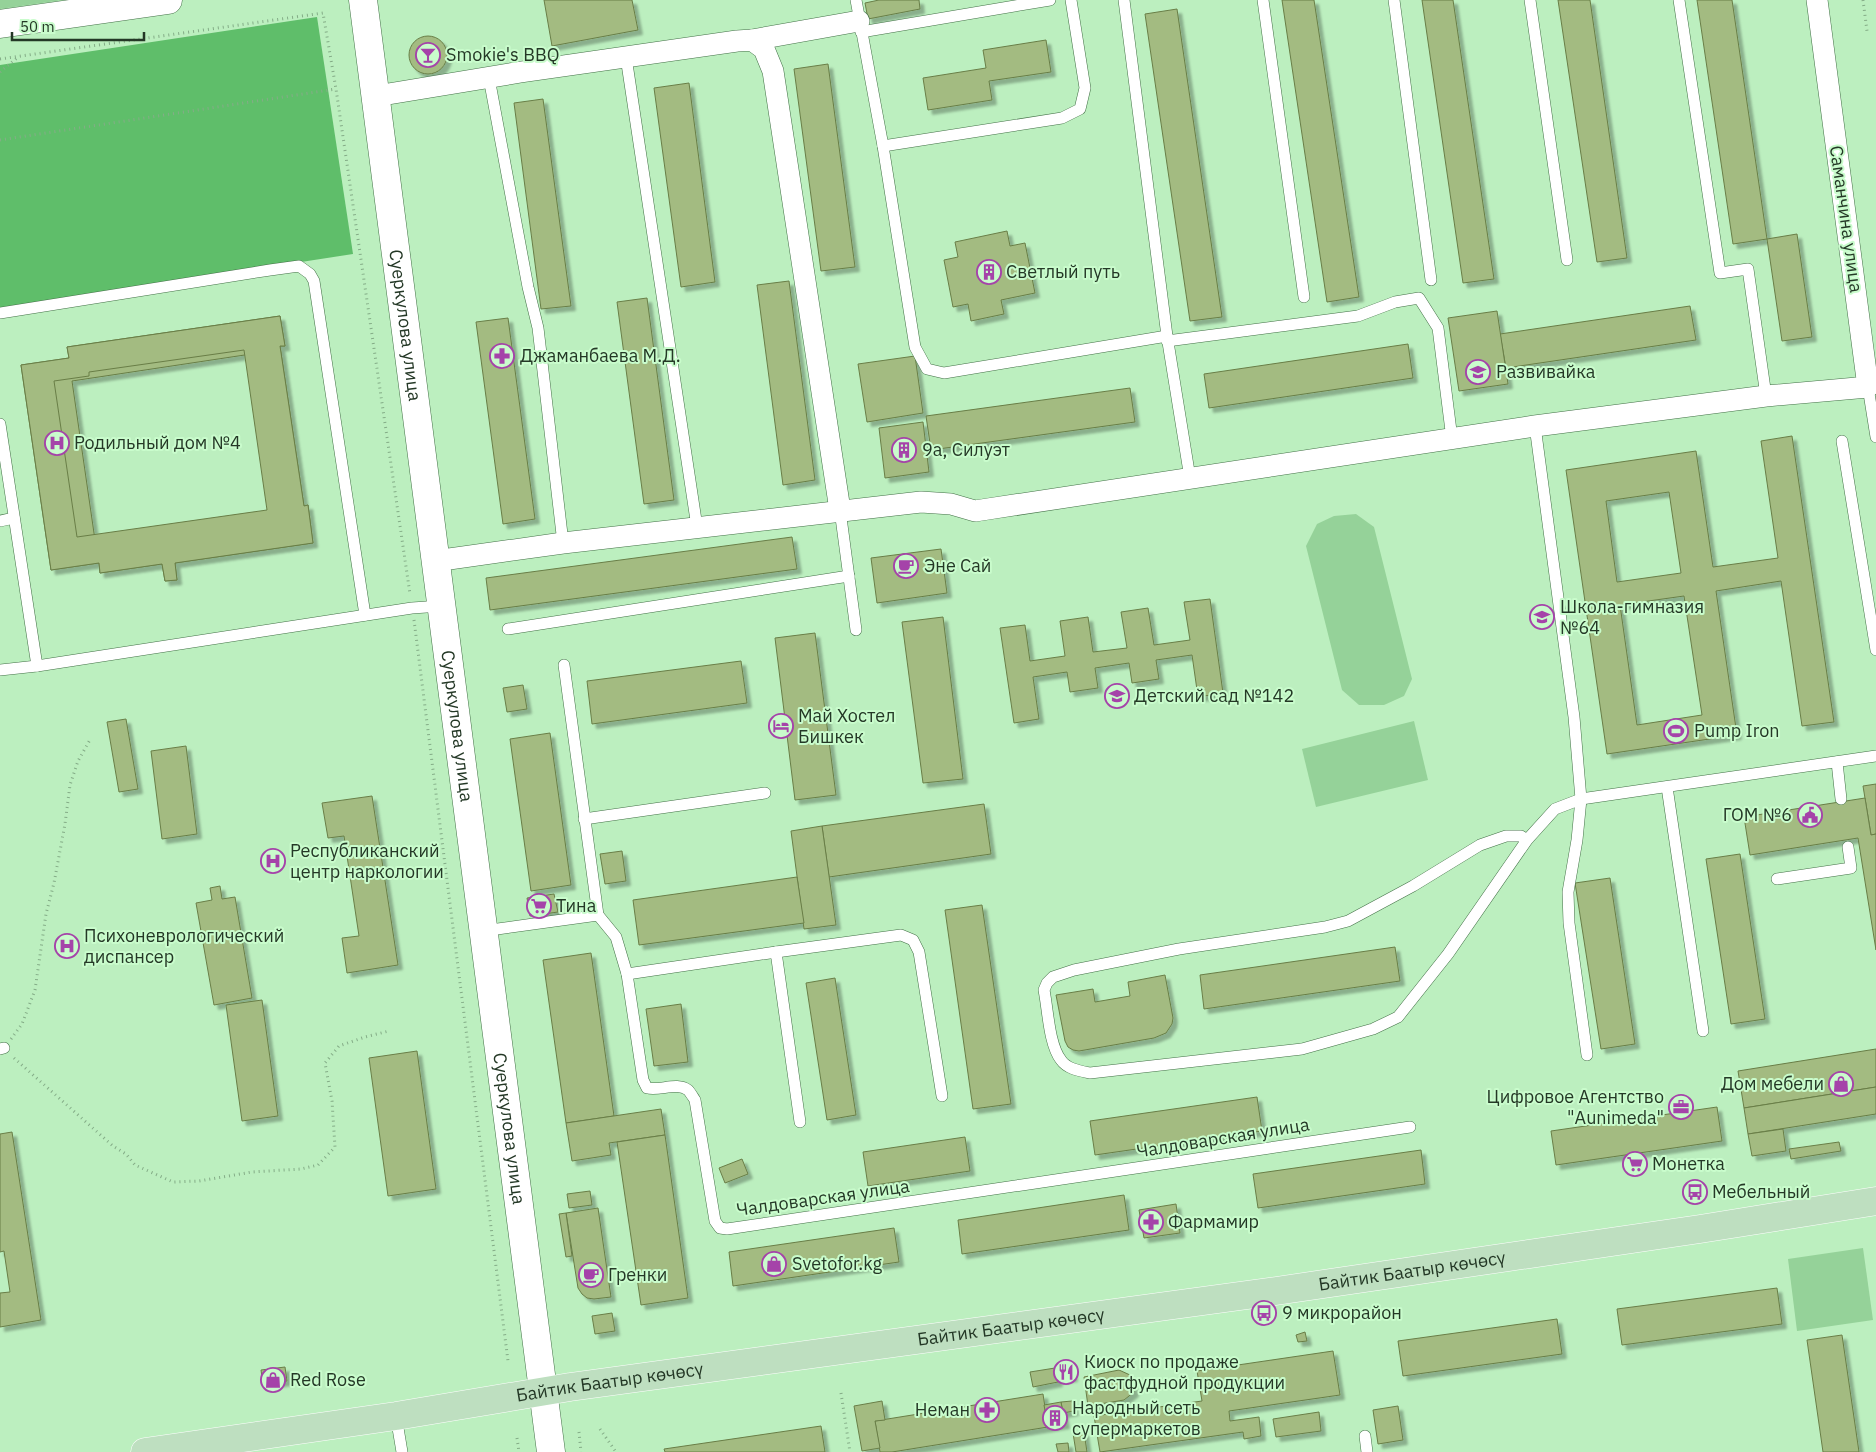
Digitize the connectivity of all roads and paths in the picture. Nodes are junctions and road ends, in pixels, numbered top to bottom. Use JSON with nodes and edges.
{"nodes":[{"id":1,"x":168,"y":0,"type":"edge"},
{"id":2,"x":363,"y":0,"type":"edge"},
{"id":3,"x":1050,"y":0,"type":"edge"},
{"id":4,"x":1072,"y":0,"type":"edge"},
{"id":5,"x":1124,"y":0,"type":"edge"},
{"id":6,"x":1263,"y":0,"type":"edge"},
{"id":7,"x":1394,"y":0,"type":"edge"},
{"id":8,"x":1530,"y":0,"type":"edge"},
{"id":9,"x":1679,"y":0,"type":"edge"},
{"id":10,"x":1817,"y":0,"type":"edge"},
{"id":11,"x":1863,"y":0,"type":"edge"},
{"id":12,"x":859,"y":18,"type":"edge"},
{"id":13,"x":0,"y":24,"type":"edge"},
{"id":14,"x":1867,"y":31,"type":"dead end"},
{"id":15,"x":752,"y":40,"type":"junction"},
{"id":16,"x":18,"y":57,"type":"junction"},
{"id":17,"x":626,"y":57,"type":"junction"},
{"id":18,"x":0,"y":59,"type":"edge"},
{"id":19,"x":0,"y":72,"type":"edge"},
{"id":20,"x":489,"y":78,"type":"junction"},
{"id":21,"x":336,"y":89,"type":"junction"},
{"id":22,"x":376,"y":96,"type":"junction"},
{"id":23,"x":0,"y":140,"type":"edge"},
{"id":24,"x":883,"y":146,"type":"junction"},
{"id":25,"x":1567,"y":260,"type":"dead end"},
{"id":26,"x":1431,"y":280,"type":"dead end"},
{"id":27,"x":1304,"y":297,"type":"dead end"},
{"id":28,"x":0,"y":313,"type":"edge"},
{"id":29,"x":1167,"y":339,"type":"junction"},
{"id":30,"x":1868,"y":387,"type":"junction"},
{"id":31,"x":1766,"y":396,"type":"junction"},
{"id":32,"x":0,"y":424,"type":"edge"},
{"id":33,"x":1536,"y":426,"type":"junction"},
{"id":34,"x":1876,"y":437,"type":"edge"},
{"id":35,"x":1452,"y":439,"type":"junction"},
{"id":36,"x":1842,"y":440,"type":"dead end"},
{"id":37,"x":1190,"y":478,"type":"junction"},
{"id":38,"x":840,"y":510,"type":"junction"},
{"id":39,"x":14,"y":518,"type":"junction"},
{"id":40,"x":0,"y":521,"type":"edge"},
{"id":41,"x":697,"y":528,"type":"junction"},
{"id":42,"x":563,"y":543,"type":"junction"},
{"id":43,"x":435,"y":561,"type":"junction"},
{"id":44,"x":849,"y":576,"type":"junction"},
{"id":45,"x":441,"y":606,"type":"junction"},
{"id":46,"x":412,"y":608,"type":"junction"},
{"id":47,"x":364,"y":615,"type":"junction"},
{"id":48,"x":508,"y":629,"type":"dead end"},
{"id":49,"x":856,"y":630,"type":"dead end"},
{"id":50,"x":1876,"y":650,"type":"edge"},
{"id":51,"x":564,"y":665,"type":"dead end"},
{"id":52,"x":37,"y":666,"type":"junction"},
{"id":53,"x":0,"y":670,"type":"edge"},
{"id":54,"x":91,"y":738,"type":"dead end"},
{"id":55,"x":1876,"y":756,"type":"edge"},
{"id":56,"x":1837,"y":762,"type":"junction"},
{"id":57,"x":1668,"y":786,"type":"junction"},
{"id":58,"x":765,"y":792,"type":"dead end"},
{"id":59,"x":1841,"y":798,"type":"dead end"},
{"id":60,"x":1581,"y":799,"type":"junction"},
{"id":61,"x":584,"y":819,"type":"junction"},
{"id":62,"x":1527,"y":840,"type":"junction"},
{"id":63,"x":1848,"y":847,"type":"dead end"},
{"id":64,"x":1777,"y":879,"type":"dead end"},
{"id":65,"x":598,"y":915,"type":"junction"},
{"id":66,"x":483,"y":931,"type":"junction"},
{"id":67,"x":776,"y":952,"type":"junction"},
{"id":68,"x":627,"y":974,"type":"junction"},
{"id":69,"x":389,"y":1031,"type":"dead end"},
{"id":70,"x":1703,"y":1031,"type":"dead end"},
{"id":71,"x":2,"y":1049,"type":"edge"},
{"id":72,"x":1587,"y":1056,"type":"dead end"},
{"id":73,"x":942,"y":1096,"type":"dead end"},
{"id":74,"x":800,"y":1122,"type":"dead end"},
{"id":75,"x":1410,"y":1127,"type":"dead end"},
{"id":76,"x":1876,"y":1201,"type":"edge"},
{"id":77,"x":508,"y":1361,"type":"dead end"},
{"id":78,"x":542,"y":1392,"type":"junction"},
{"id":79,"x":841,"y":1393,"type":"dead end"},
{"id":80,"x":396,"y":1416,"type":"junction"},
{"id":81,"x":600,"y":1429,"type":"dead end"},
{"id":82,"x":579,"y":1432,"type":"dead end"},
{"id":83,"x":1365,"y":1436,"type":"dead end"},
{"id":84,"x":517,"y":1438,"type":"dead end"},
{"id":85,"x":146,"y":1452,"type":"edge"},
{"id":86,"x":402,"y":1452,"type":"edge"},
{"id":87,"x":519,"y":1452,"type":"edge"},
{"id":88,"x":551,"y":1452,"type":"edge"},
{"id":89,"x":582,"y":1452,"type":"edge"},
{"id":90,"x":616,"y":1452,"type":"edge"},
{"id":91,"x":850,"y":1452,"type":"edge"},
{"id":92,"x":1368,"y":1452,"type":"edge"}],
"edges":[{"from":1,"to":13,"type":"street"},
{"from":2,"to":22,"type":"street","name":"Суеркулова улица"},
{"from":3,"to":12,"type":"lane"},
{"from":4,"to":24,"type":"lane"},
{"from":5,"to":29,"type":"lane"},
{"from":6,"to":27,"type":"lane"},
{"from":7,"to":26,"type":"lane"},
{"from":8,"to":25,"type":"lane"},
{"from":9,"to":31,"type":"lane"},
{"from":10,"to":30,"type":"street","name":"Саманчина улица"},
{"from":11,"to":14,"type":"path"},
{"from":12,"to":15,"type":"street"},
{"from":12,"to":24,"type":"lane"},
{"from":15,"to":17,"type":"street"},
{"from":15,"to":38,"type":"street"},
{"from":16,"to":18,"type":"path"},
{"from":16,"to":19,"type":"path"},
{"from":16,"to":21,"type":"path"},
{"from":17,"to":20,"type":"street"},
{"from":17,"to":41,"type":"lane"},
{"from":20,"to":22,"type":"street"},
{"from":20,"to":42,"type":"lane"},
{"from":21,"to":23,"type":"path"},
{"from":21,"to":46,"type":"path"},
{"from":22,"to":43,"type":"street","name":"Суеркулова улица"},
{"from":24,"to":29,"type":"lane"},
{"from":28,"to":47,"type":"lane"},
{"from":29,"to":35,"type":"lane"},
{"from":29,"to":37,"type":"lane"},
{"from":30,"to":31,"type":"street"},
{"from":30,"to":34,"type":"lane","name":"Саманчина улица"},
{"from":31,"to":33,"type":"street"},
{"from":32,"to":39,"type":"lane"},
{"from":33,"to":35,"type":"street"},
{"from":33,"to":60,"type":"lane"},
{"from":35,"to":37,"type":"street"},
{"from":36,"to":50,"type":"lane"},
{"from":37,"to":38,"type":"street"},
{"from":38,"to":41,"type":"street"},
{"from":38,"to":44,"type":"lane"},
{"from":39,"to":40,"type":"lane"},
{"from":39,"to":52,"type":"lane"},
{"from":41,"to":42,"type":"street"},
{"from":42,"to":43,"type":"street"},
{"from":43,"to":45,"type":"street","name":"Суеркулова улица"},
{"from":44,"to":48,"type":"lane"},
{"from":44,"to":49,"type":"lane"},
{"from":45,"to":46,"type":"lane"},
{"from":45,"to":66,"type":"street","name":"Суеркулова улица"},
{"from":46,"to":47,"type":"lane"},
{"from":46,"to":77,"type":"path"},
{"from":47,"to":52,"type":"lane"},
{"from":51,"to":61,"type":"lane"},
{"from":52,"to":53,"type":"lane"},
{"from":54,"to":71,"type":"path"},
{"from":55,"to":56,"type":"lane"},
{"from":56,"to":57,"type":"lane"},
{"from":56,"to":59,"type":"lane"},
{"from":57,"to":60,"type":"lane"},
{"from":57,"to":70,"type":"lane"},
{"from":58,"to":61,"type":"lane"},
{"from":60,"to":62,"type":"lane"},
{"from":60,"to":72,"type":"lane"},
{"from":61,"to":65,"type":"lane"},
{"from":62,"to":62,"type":"lane"},
{"from":63,"to":64,"type":"lane"},
{"from":65,"to":66,"type":"lane"},
{"from":65,"to":68,"type":"lane","name":"Чалдоварская улица"},
{"from":66,"to":78,"type":"street","name":"Суеркулова улица"},
{"from":67,"to":68,"type":"lane"},
{"from":67,"to":73,"type":"lane"},
{"from":67,"to":74,"type":"lane"},
{"from":68,"to":75,"type":"lane","name":"Чалдоварская улица"},
{"from":69,"to":71,"type":"path"},
{"from":76,"to":78,"type":"main road","name":"Байтик Баатыр көчөсү"},
{"from":78,"to":80,"type":"main road","name":"Байтик Баатыр көчөсү"},
{"from":78,"to":88,"type":"street","name":"Суеркулова улица"},
{"from":79,"to":91,"type":"path"},
{"from":80,"to":85,"type":"main road","name":"Байтик Баатыр көчөсү"},
{"from":80,"to":86,"type":"lane"},
{"from":81,"to":90,"type":"path"},
{"from":82,"to":89,"type":"path"},
{"from":83,"to":92,"type":"lane"},
{"from":84,"to":87,"type":"path"}]}
